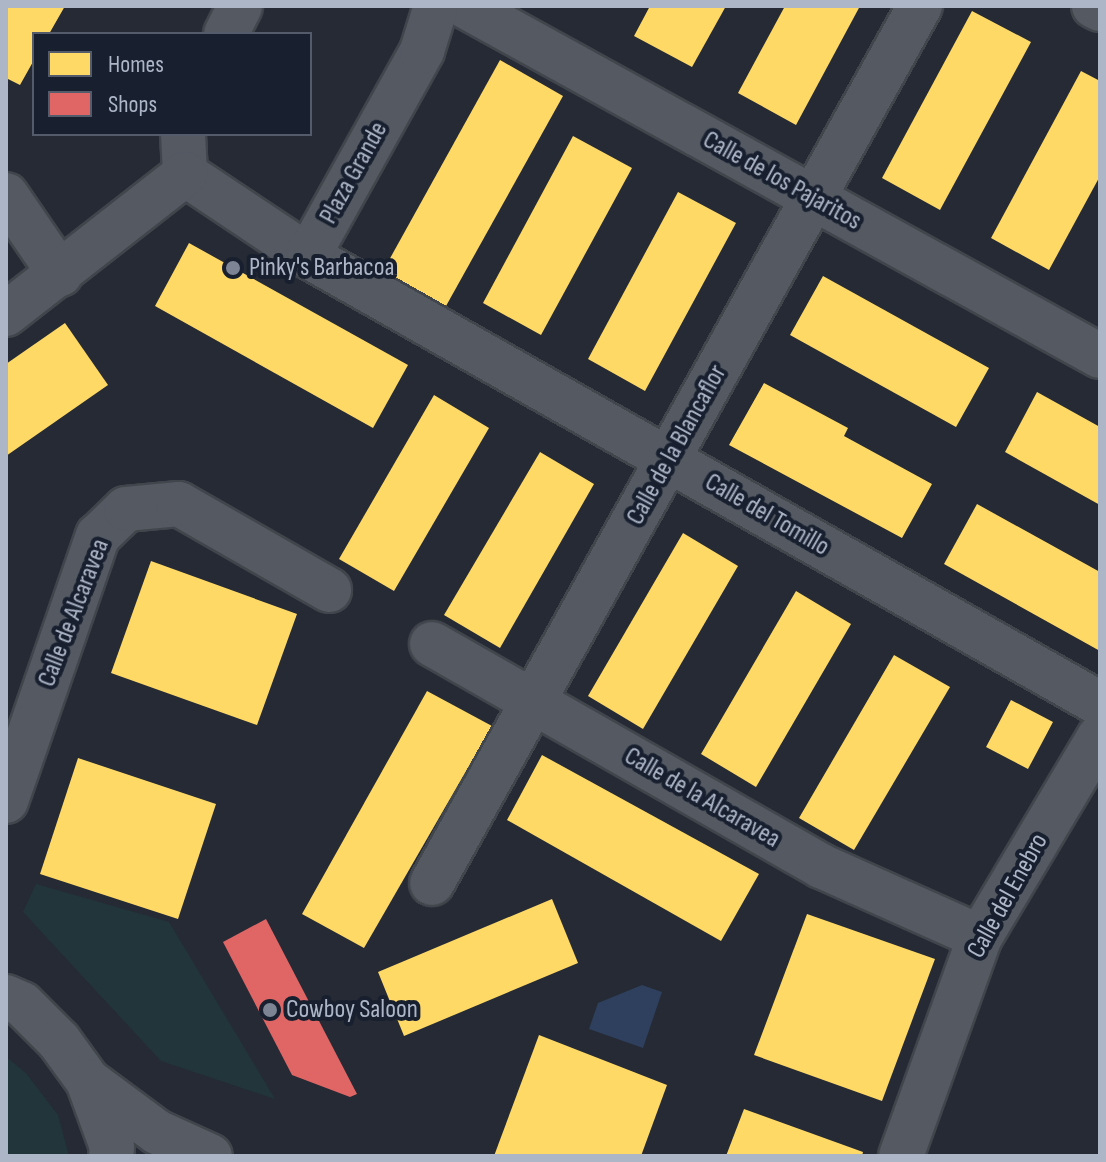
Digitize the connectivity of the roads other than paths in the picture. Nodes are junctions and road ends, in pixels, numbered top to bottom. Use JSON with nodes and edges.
{"nodes":[{"id":1,"x":240,"y":6,"type":"edge"},
{"id":2,"x":436,"y":6,"type":"edge"},
{"id":3,"x":465,"y":6,"type":"edge"},
{"id":4,"x":920,"y":6,"type":"edge"},
{"id":5,"x":1094,"y":6,"type":"edge"},
{"id":6,"x":1100,"y":9,"type":"edge"},
{"id":7,"x":227,"y":32,"type":"edge"},
{"id":8,"x":184,"y":154,"type":"edge"},
{"id":9,"x":6,"y":195,"type":"edge"},
{"id":10,"x":814,"y":199,"type":"junction"},
{"id":11,"x":308,"y":256,"type":"junction"},
{"id":12,"x":60,"y":274,"type":"junction"},
{"id":13,"x":6,"y":314,"type":"edge"},
{"id":14,"x":1100,"y":356,"type":"edge"},
{"id":15,"x":669,"y":459,"type":"junction"},
{"id":16,"x":329,"y":590,"type":"dead end"},
{"id":17,"x":432,"y":644,"type":"dead end"},
{"id":18,"x":534,"y":701,"type":"junction"},
{"id":19,"x":1100,"y":704,"type":"edge"},
{"id":20,"x":1100,"y":736,"type":"edge"},
{"id":21,"x":6,"y":801,"type":"edge"},
{"id":22,"x":432,"y":883,"type":"dead end"},
{"id":23,"x":980,"y":937,"type":"junction"},
{"id":24,"x":6,"y":997,"type":"edge"},
{"id":25,"x":88,"y":1081,"type":"junction"},
{"id":26,"x":111,"y":1156,"type":"edge"},
{"id":27,"x":210,"y":1156,"type":"edge"},
{"id":28,"x":901,"y":1156,"type":"edge"}],
"edges":[{"from":1,"to":7,"type":"street"},
{"from":2,"to":11,"type":"street","name":"Plaza Grande"},
{"from":3,"to":10,"type":"street","name":"Calle de los Pajaritos"},
{"from":4,"to":10,"type":"street","name":"Calle de la Blancaflor"},
{"from":5,"to":6,"type":"street"},
{"from":8,"to":11,"type":"street","name":"Plaza Grande"},
{"from":8,"to":12,"type":"street"},
{"from":9,"to":12,"type":"street"},
{"from":10,"to":14,"type":"street","name":"Calle de los Pajaritos"},
{"from":10,"to":15,"type":"street","name":"Calle de la Blancaflor"},
{"from":11,"to":15,"type":"street","name":"Calle del Tomillo"},
{"from":12,"to":13,"type":"street"},
{"from":15,"to":18,"type":"street","name":"Calle de la Blancaflor"},
{"from":15,"to":19,"type":"street","name":"Calle del Tomillo"},
{"from":16,"to":21,"type":"street","name":"Calle de Alcaravea"},
{"from":17,"to":18,"type":"street","name":"Calle de la Alcaravea"},
{"from":18,"to":22,"type":"street","name":"Calle de la Blancaflor"},
{"from":18,"to":23,"type":"street","name":"Calle de la Alcaravea"},
{"from":20,"to":23,"type":"street","name":"Calle del Enebro"},
{"from":23,"to":28,"type":"street","name":"Calle del Enebro"},
{"from":24,"to":25,"type":"main road"},
{"from":25,"to":26,"type":"main road"},
{"from":25,"to":27,"type":"main road"}]}
